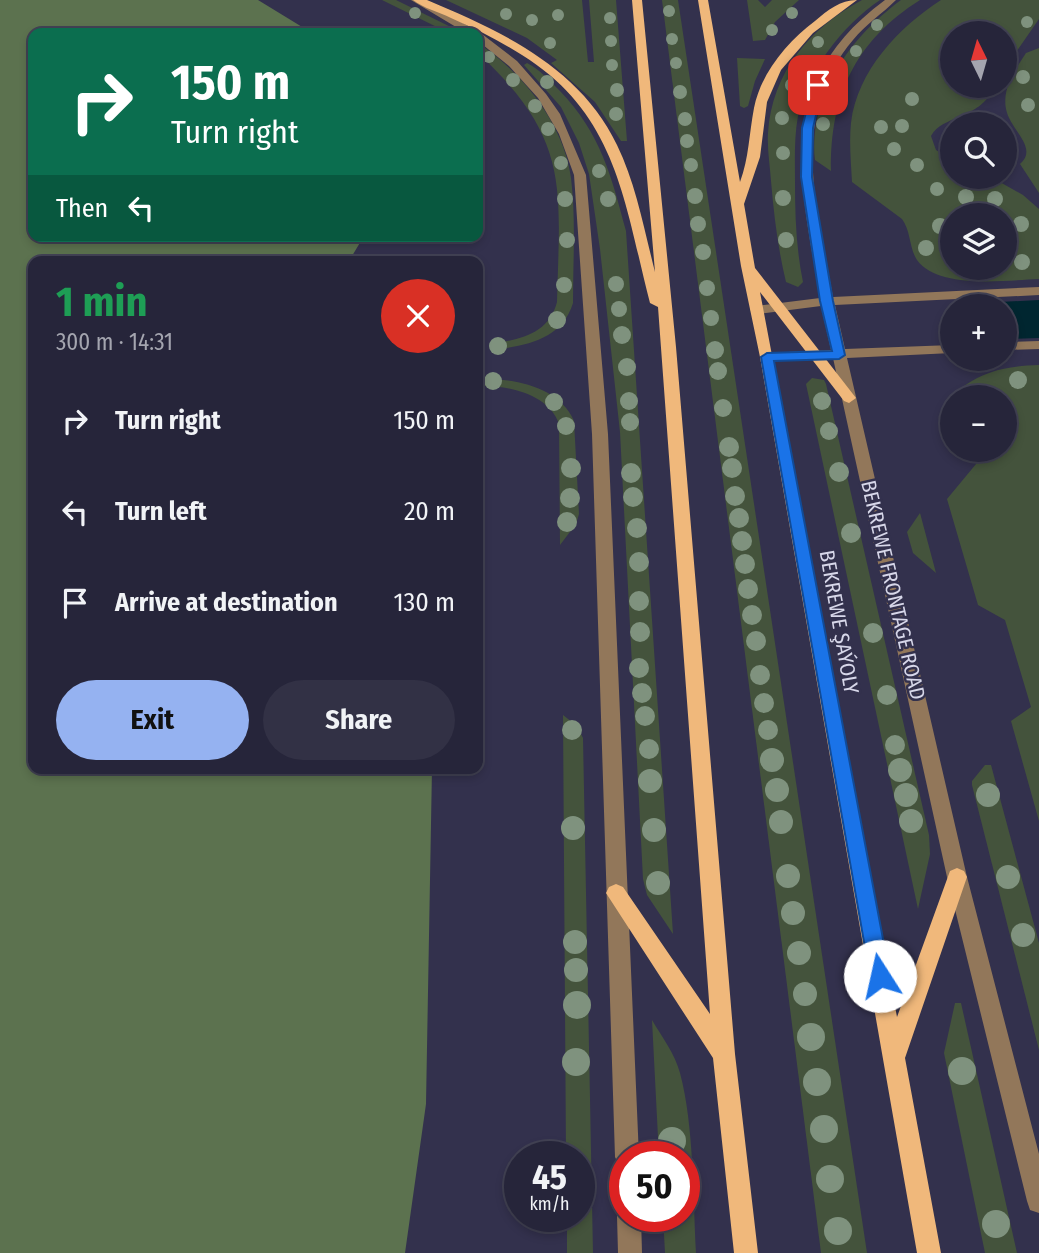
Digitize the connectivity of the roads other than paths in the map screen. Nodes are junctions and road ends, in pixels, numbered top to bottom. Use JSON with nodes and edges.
{"nodes":[{"id":1,"x":417,"y":0,"type":"edge"},
{"id":2,"x":637,"y":0,"type":"edge"},
{"id":3,"x":703,"y":0,"type":"edge"},
{"id":4,"x":852,"y":0,"type":"edge"},
{"id":5,"x":891,"y":0,"type":"edge"},
{"id":6,"x":465,"y":28,"type":"edge"},
{"id":7,"x":480,"y":28,"type":"edge"},
{"id":8,"x":483,"y":30,"type":"edge"},
{"id":9,"x":483,"y":39,"type":"edge"},
{"id":10,"x":738,"y":205,"type":"junction"},
{"id":11,"x":748,"y":266,"type":"junction"},
{"id":12,"x":1039,"y":291,"type":"edge"},
{"id":13,"x":827,"y":301,"type":"junction"},
{"id":14,"x":782,"y":308,"type":"junction"},
{"id":15,"x":757,"y":310,"type":"junction"},
{"id":16,"x":1039,"y":345,"type":"edge"},
{"id":17,"x":1017,"y":346,"type":"edge"},
{"id":18,"x":669,"y":347,"type":"junction"},
{"id":19,"x":940,"y":350,"type":"edge"},
{"id":20,"x":839,"y":355,"type":"junction"},
{"id":21,"x":816,"y":356,"type":"junction"},
{"id":22,"x":767,"y":357,"type":"junction"},
{"id":23,"x":849,"y":398,"type":"junction"},
{"id":24,"x":957,"y":877,"type":"junction"},
{"id":25,"x":617,"y":893,"type":"junction"},
{"id":26,"x":724,"y":1054,"type":"junction"},
{"id":27,"x":894,"y":1056,"type":"junction"},
{"id":28,"x":626,"y":1141,"type":"edge"},
{"id":29,"x":1039,"y":1201,"type":"edge"},
{"id":30,"x":630,"y":1232,"type":"edge"},
{"id":31,"x":631,"y":1253,"type":"edge"},
{"id":32,"x":746,"y":1253,"type":"edge"},
{"id":33,"x":929,"y":1253,"type":"edge"}],
"edges":[{"from":1,"to":6,"type":"street"},
{"from":1,"to":7,"type":"main road"},
{"from":2,"to":18,"type":"main road"},
{"from":3,"to":10,"type":"main road","name":"BEKREWE ŞAÝOLY"},
{"from":4,"to":10,"type":"main road"},
{"from":5,"to":13,"type":"street","name":"BEKREWE FRONTAGE ROAD"},
{"from":8,"to":18,"type":"main road"},
{"from":9,"to":25,"type":"street"},
{"from":10,"to":11,"type":"main road","name":"BEKREWE ŞAÝOLY"},
{"from":11,"to":14,"type":"main road"},
{"from":11,"to":15,"type":"main road","name":"BEKREWE ŞAÝOLY"},
{"from":12,"to":13,"type":"street"},
{"from":13,"to":14,"type":"street"},
{"from":13,"to":20,"type":"street","name":"BEKREWE FRONTAGE ROAD"},
{"from":14,"to":15,"type":"street"},
{"from":14,"to":21,"type":"main road"},
{"from":15,"to":22,"type":"main road","name":"BEKREWE ŞAÝOLY"},
{"from":16,"to":17,"type":"street"},
{"from":18,"to":26,"type":"main road"},
{"from":19,"to":20,"type":"street"},
{"from":20,"to":21,"type":"street"},
{"from":20,"to":23,"type":"street","name":"BEKREWE FRONTAGE ROAD"},
{"from":21,"to":22,"type":"street"},
{"from":21,"to":23,"type":"main road"},
{"from":22,"to":27,"type":"main road","name":"BEKREWE ŞAÝOLY"},
{"from":23,"to":24,"type":"street","name":"BEKREWE FRONTAGE ROAD"},
{"from":24,"to":27,"type":"main road"},
{"from":24,"to":29,"type":"street","name":"BEKREWE FRONTAGE ROAD"},
{"from":25,"to":26,"type":"main road"},
{"from":25,"to":28,"type":"street"},
{"from":26,"to":32,"type":"main road"},
{"from":27,"to":33,"type":"main road","name":"BEKREWE ŞAÝOLY"},
{"from":30,"to":31,"type":"street"}]}
